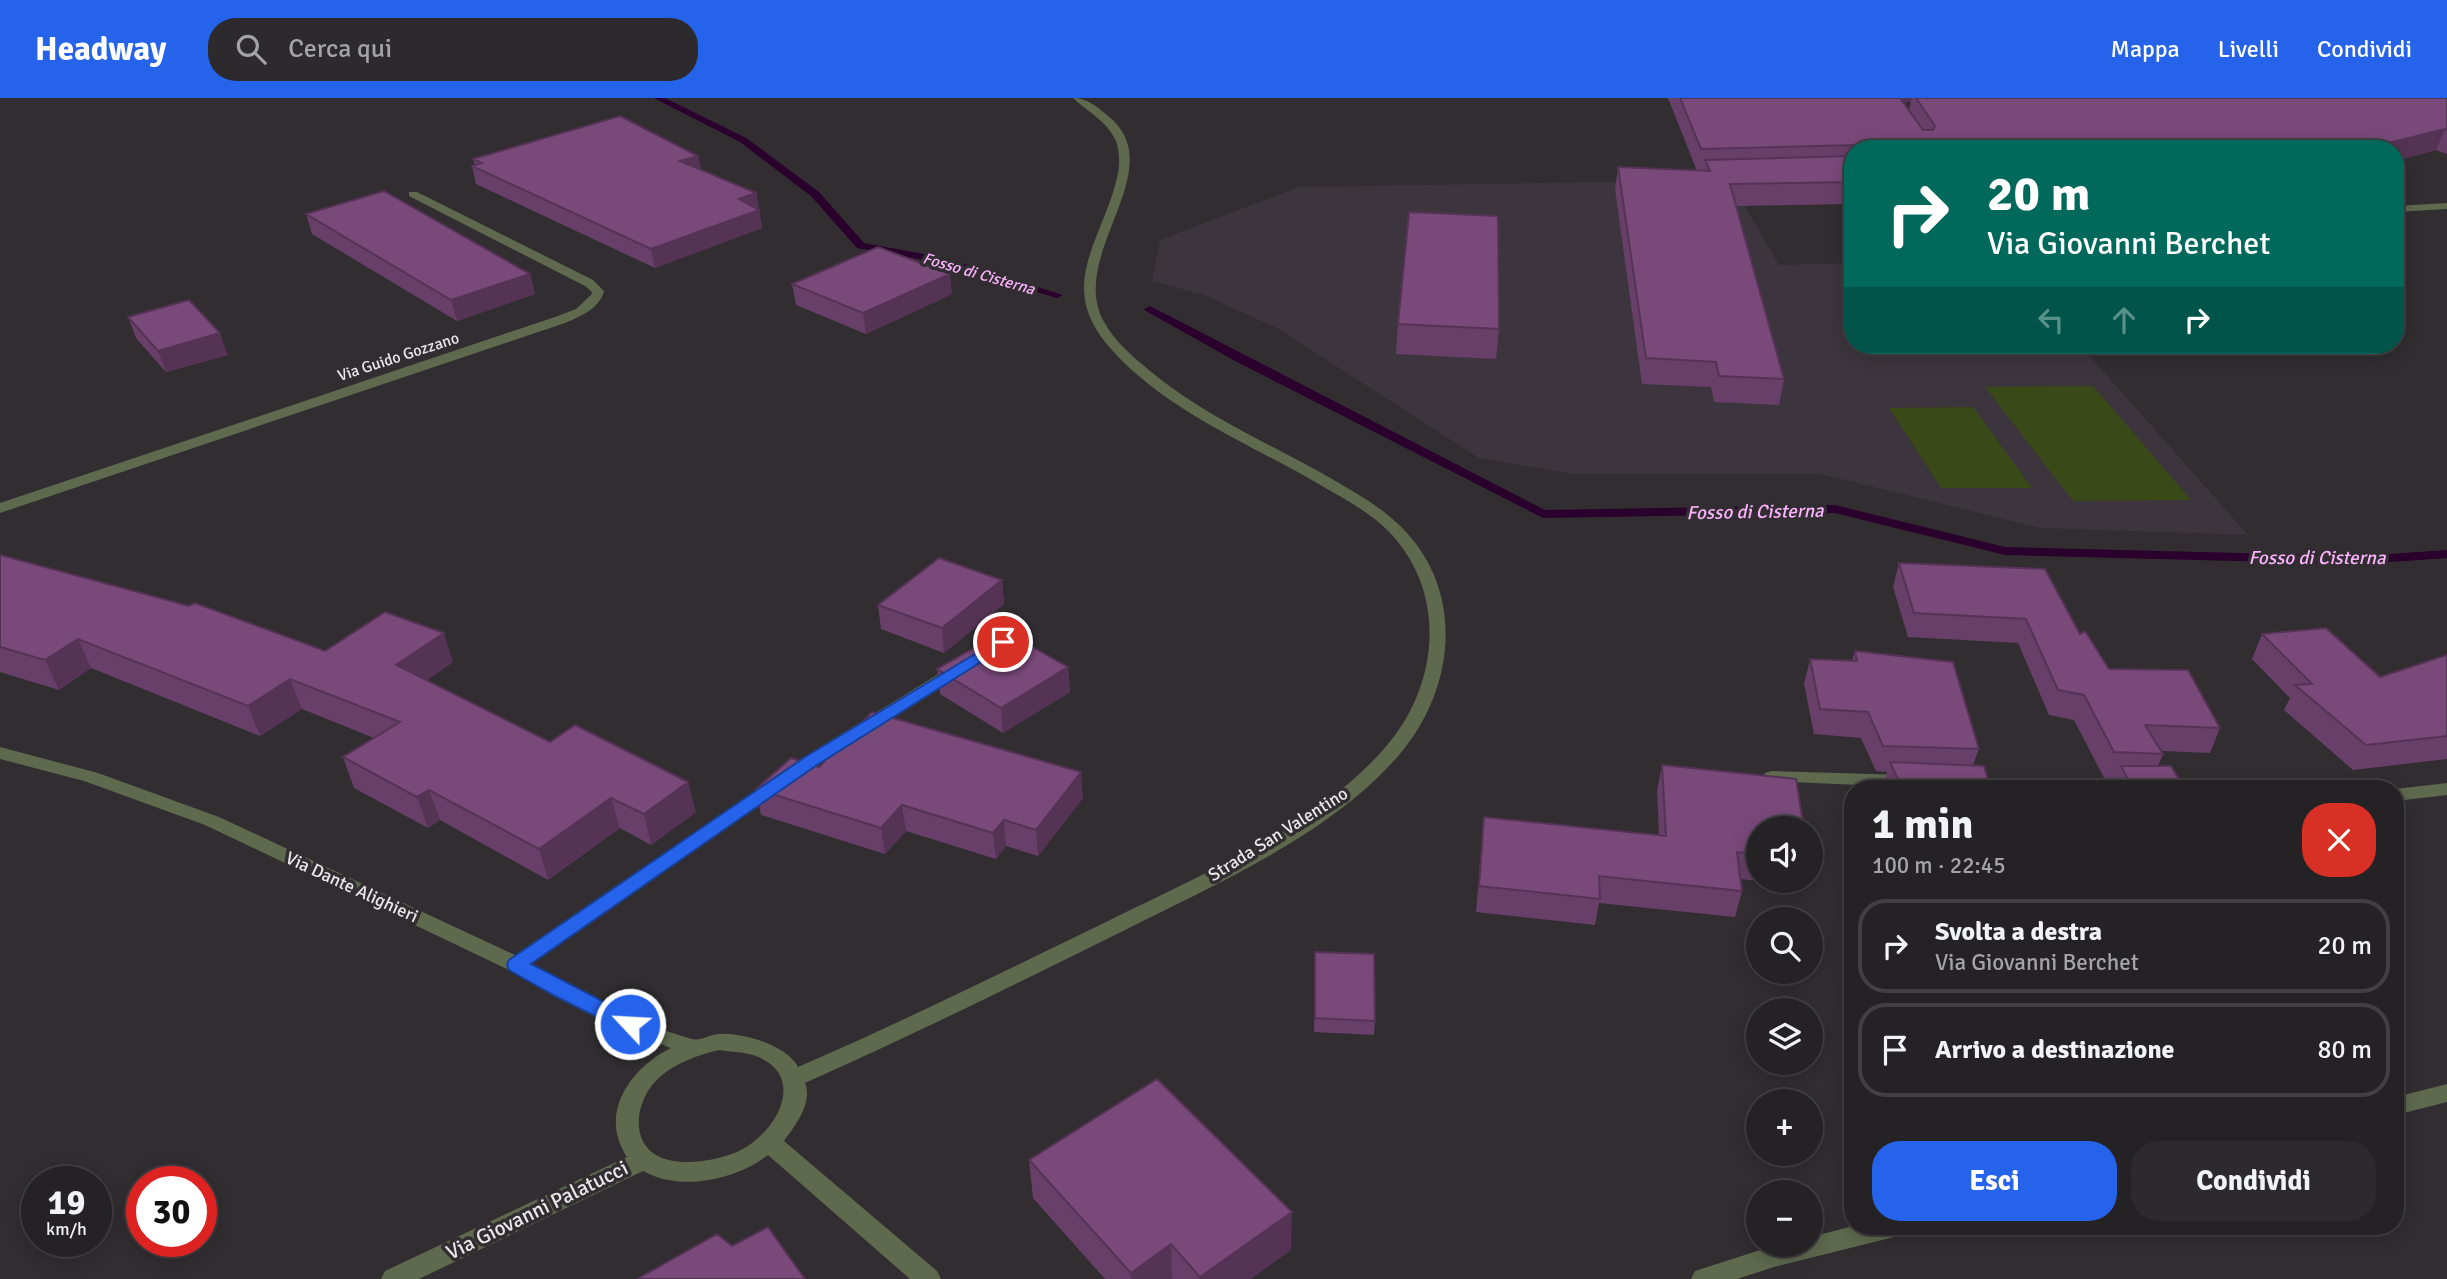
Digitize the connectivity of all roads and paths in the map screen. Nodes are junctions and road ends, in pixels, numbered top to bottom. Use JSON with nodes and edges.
{"nodes":[{"id":1,"x":1078,"y":98,"type":"edge"},
{"id":2,"x":413,"y":194,"type":"dead end"},
{"id":3,"x":2447,"y":206,"type":"edge"},
{"id":4,"x":2404,"y":209,"type":"edge"},
{"id":5,"x":0,"y":508,"type":"edge"},
{"id":6,"x":980,"y":656,"type":"edge"},
{"id":7,"x":0,"y":753,"type":"edge"},
{"id":8,"x":1772,"y":777,"type":"edge"},
{"id":9,"x":1862,"y":780,"type":"edge"},
{"id":10,"x":2447,"y":789,"type":"edge"},
{"id":11,"x":2404,"y":795,"type":"edge"},
{"id":12,"x":516,"y":965,"type":"junction"},
{"id":13,"x":693,"y":1048,"type":"junction"},
{"id":14,"x":794,"y":1078,"type":"junction"},
{"id":15,"x":2447,"y":1093,"type":"edge"},
{"id":16,"x":2404,"y":1104,"type":"edge"},
{"id":17,"x":771,"y":1143,"type":"junction"},
{"id":18,"x":643,"y":1160,"type":"junction"},
{"id":19,"x":1861,"y":1235,"type":"edge"},
{"id":20,"x":394,"y":1279,"type":"edge"},
{"id":21,"x":928,"y":1279,"type":"edge"},
{"id":22,"x":1704,"y":1279,"type":"edge"}],
"edges":[{"from":1,"to":14,"type":"street","name":"Strada San Valentino"},
{"from":2,"to":5,"type":"street","name":"Via Guido Gozzano"},
{"from":3,"to":4,"type":"street"},
{"from":6,"to":12,"type":"street"},
{"from":7,"to":12,"type":"street","name":"Via Dante Alighieri"},
{"from":8,"to":9,"type":"street"},
{"from":10,"to":11,"type":"street"},
{"from":12,"to":13,"type":"street","name":"Via Dante Alighieri"},
{"from":13,"to":14,"type":"street"},
{"from":13,"to":18,"type":"street"},
{"from":14,"to":17,"type":"street"},
{"from":15,"to":16,"type":"street"},
{"from":17,"to":18,"type":"street"},
{"from":17,"to":21,"type":"street"},
{"from":18,"to":20,"type":"street","name":"Via Giovanni Palatucci"},
{"from":19,"to":22,"type":"street"}]}
